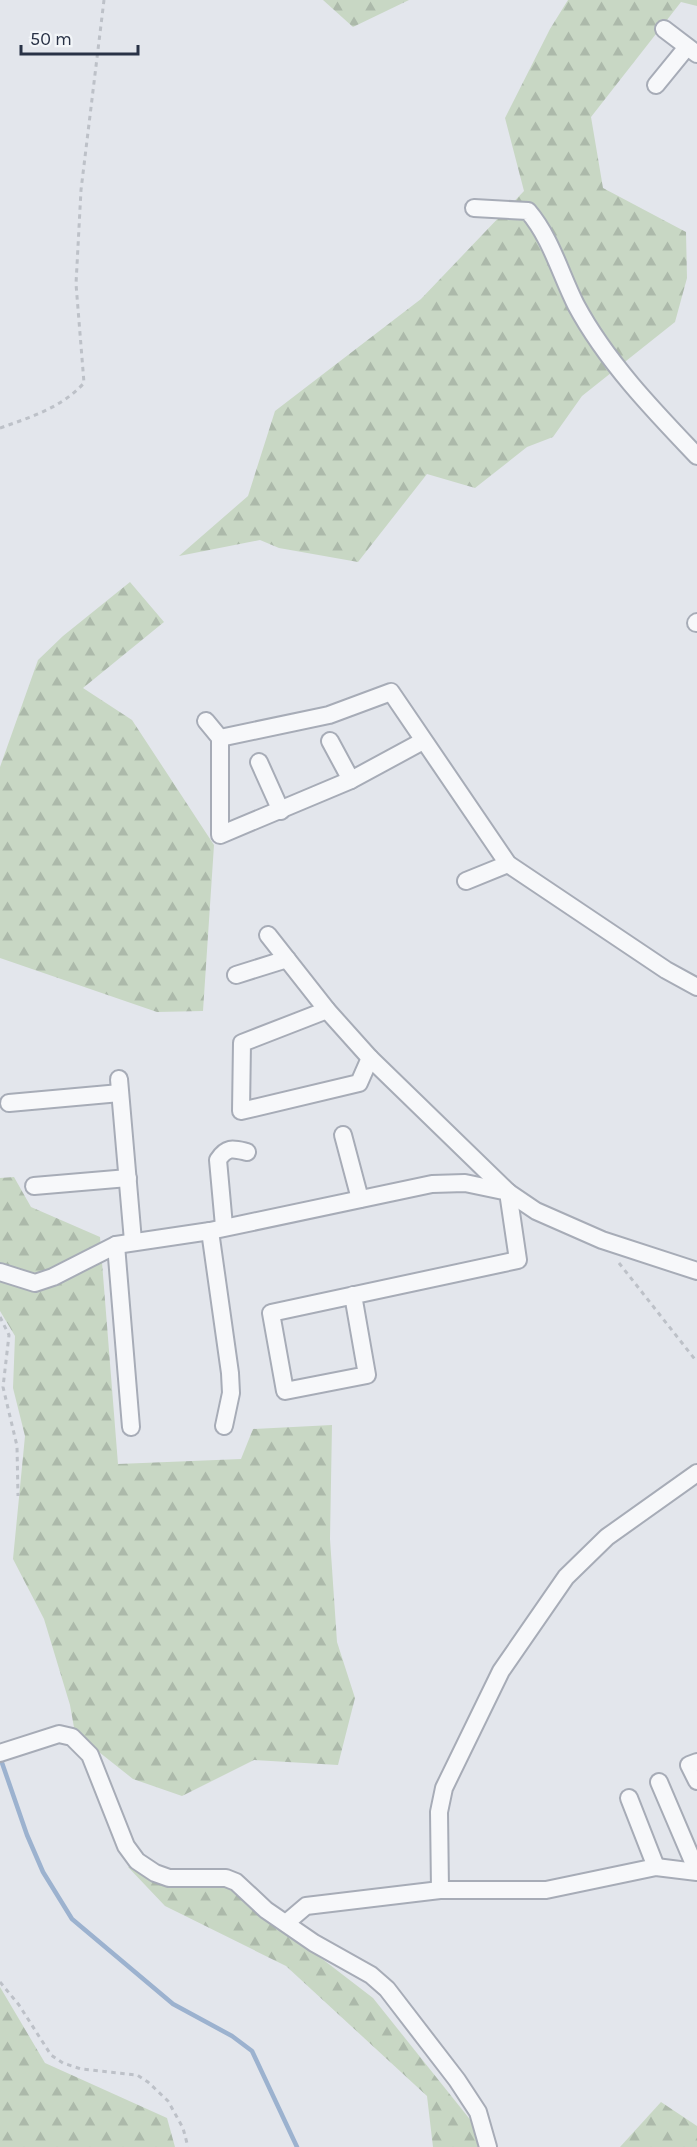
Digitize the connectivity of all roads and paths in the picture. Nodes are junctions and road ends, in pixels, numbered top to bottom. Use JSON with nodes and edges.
{"nodes":[{"id":1,"x":104,"y":0,"type":"edge"},
{"id":2,"x":664,"y":29,"type":"dead end"},
{"id":3,"x":692,"y":50,"type":"edge"},
{"id":4,"x":656,"y":85,"type":"dead end"},
{"id":5,"x":474,"y":208,"type":"dead end"},
{"id":6,"x":0,"y":428,"type":"edge"},
{"id":7,"x":697,"y":456,"type":"edge"},
{"id":8,"x":206,"y":721,"type":"dead end"},
{"id":9,"x":220,"y":738,"type":"junction"},
{"id":10,"x":330,"y":741,"type":"dead end"},
{"id":11,"x":423,"y":741,"type":"junction"},
{"id":12,"x":259,"y":762,"type":"dead end"},
{"id":13,"x":351,"y":780,"type":"junction"},
{"id":14,"x":281,"y":811,"type":"junction"},
{"id":15,"x":508,"y":864,"type":"junction"},
{"id":16,"x":466,"y":881,"type":"dead end"},
{"id":17,"x":268,"y":934,"type":"dead end"},
{"id":18,"x":287,"y":959,"type":"junction"},
{"id":19,"x":236,"y":975,"type":"dead end"},
{"id":20,"x":697,"y":987,"type":"edge"},
{"id":21,"x":327,"y":1010,"type":"junction"},
{"id":22,"x":370,"y":1058,"type":"junction"},
{"id":23,"x":9,"y":1103,"type":"dead end"},
{"id":24,"x":343,"y":1135,"type":"dead end"},
{"id":25,"x":248,"y":1152,"type":"dead end"},
{"id":26,"x":128,"y":1178,"type":"junction"},
{"id":27,"x":34,"y":1186,"type":"dead end"},
{"id":28,"x":508,"y":1192,"type":"junction"},
{"id":29,"x":360,"y":1199,"type":"junction"},
{"id":30,"x":217,"y":1229,"type":"junction"},
{"id":31,"x":602,"y":1240,"type":"junction"},
{"id":32,"x":133,"y":1241,"type":"junction"},
{"id":33,"x":116,"y":1245,"type":"junction"},
{"id":34,"x":697,"y":1271,"type":"edge"},
{"id":35,"x":0,"y":1272,"type":"edge"},
{"id":36,"x":353,"y":1295,"type":"junction"},
{"id":37,"x":0,"y":1317,"type":"edge"},
{"id":38,"x":697,"y":1362,"type":"edge"},
{"id":39,"x":224,"y":1426,"type":"dead end"},
{"id":40,"x":131,"y":1428,"type":"dead end"},
{"id":41,"x":697,"y":1473,"type":"edge"},
{"id":42,"x":18,"y":1496,"type":"dead end"},
{"id":43,"x":0,"y":1753,"type":"edge"},
{"id":44,"x":697,"y":1762,"type":"edge"},
{"id":45,"x":697,"y":1781,"type":"edge"},
{"id":46,"x":659,"y":1782,"type":"dead end"},
{"id":47,"x":629,"y":1798,"type":"dead end"},
{"id":48,"x":656,"y":1867,"type":"junction"},
{"id":49,"x":697,"y":1871,"type":"edge"},
{"id":50,"x":440,"y":1890,"type":"junction"},
{"id":51,"x":286,"y":1923,"type":"junction"},
{"id":52,"x":0,"y":1982,"type":"edge"},
{"id":53,"x":188,"y":2147,"type":"edge"},
{"id":54,"x":488,"y":2147,"type":"edge"}],
"edges":[{"from":1,"to":6,"type":"path"},
{"from":2,"to":3,"type":"street"},
{"from":3,"to":4,"type":"street"},
{"from":5,"to":7,"type":"street"},
{"from":8,"to":9,"type":"street"},
{"from":9,"to":11,"type":"street"},
{"from":9,"to":14,"type":"street"},
{"from":10,"to":13,"type":"street"},
{"from":11,"to":13,"type":"street"},
{"from":11,"to":15,"type":"street"},
{"from":12,"to":14,"type":"street"},
{"from":13,"to":14,"type":"street"},
{"from":15,"to":16,"type":"street"},
{"from":15,"to":20,"type":"street"},
{"from":17,"to":18,"type":"street"},
{"from":18,"to":19,"type":"street"},
{"from":18,"to":21,"type":"street"},
{"from":21,"to":22,"type":"street"},
{"from":21,"to":22,"type":"street"},
{"from":22,"to":28,"type":"street"},
{"from":23,"to":26,"type":"street"},
{"from":24,"to":29,"type":"street"},
{"from":25,"to":30,"type":"street"},
{"from":26,"to":27,"type":"street"},
{"from":26,"to":32,"type":"street"},
{"from":28,"to":29,"type":"street"},
{"from":28,"to":31,"type":"street"},
{"from":28,"to":36,"type":"street"},
{"from":29,"to":30,"type":"street"},
{"from":30,"to":32,"type":"street"},
{"from":30,"to":39,"type":"street"},
{"from":31,"to":34,"type":"street"},
{"from":31,"to":38,"type":"path"},
{"from":32,"to":33,"type":"street"},
{"from":33,"to":35,"type":"street"},
{"from":33,"to":40,"type":"street"},
{"from":36,"to":36,"type":"street"},
{"from":37,"to":42,"type":"path"},
{"from":41,"to":50,"type":"street"},
{"from":43,"to":51,"type":"street"},
{"from":44,"to":45,"type":"street"},
{"from":46,"to":49,"type":"street"},
{"from":47,"to":48,"type":"street"},
{"from":48,"to":49,"type":"street"},
{"from":48,"to":50,"type":"street"},
{"from":50,"to":51,"type":"street"},
{"from":51,"to":54,"type":"street"},
{"from":52,"to":53,"type":"path"}]}
